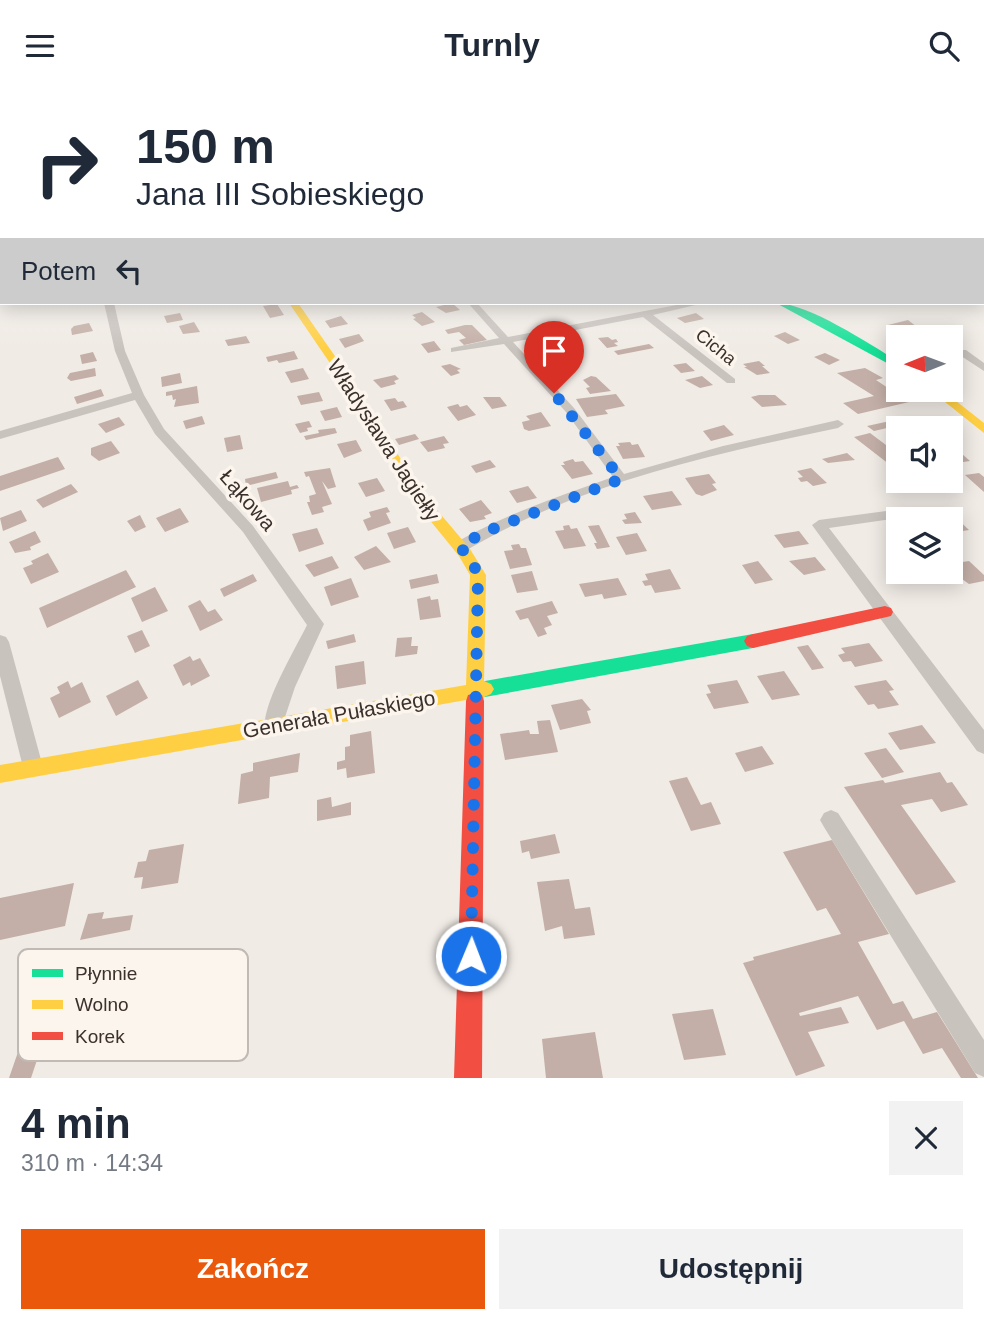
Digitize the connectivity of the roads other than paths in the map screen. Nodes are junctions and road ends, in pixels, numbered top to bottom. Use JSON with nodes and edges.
{"nodes":[{"id":1,"x":109,"y":305,"type":"edge"},
{"id":2,"x":294,"y":305,"type":"edge"},
{"id":3,"x":474,"y":305,"type":"edge"},
{"id":4,"x":690,"y":305,"type":"edge"},
{"id":5,"x":784,"y":305,"type":"edge"},
{"id":6,"x":646,"y":314,"type":"junction"},
{"id":7,"x":507,"y":340,"type":"junction"},
{"id":8,"x":455,"y":350,"type":"dead end"},
{"id":9,"x":963,"y":353,"type":"edge"},
{"id":10,"x":886,"y":359,"type":"edge"},
{"id":11,"x":984,"y":368,"type":"edge"},
{"id":12,"x":731,"y":381,"type":"dead end"},
{"id":13,"x":138,"y":395,"type":"junction"},
{"id":14,"x":951,"y":403,"type":"edge"},
{"id":15,"x":838,"y":424,"type":"dead end"},
{"id":16,"x":984,"y":429,"type":"edge"},
{"id":17,"x":0,"y":435,"type":"edge"},
{"id":18,"x":621,"y":479,"type":"junction"},
{"id":19,"x":886,"y":516,"type":"edge"},
{"id":20,"x":460,"y":547,"type":"junction"},
{"id":21,"x":885,"y":612,"type":"junction"},
{"id":22,"x":0,"y":642,"type":"edge"},
{"id":23,"x":476,"y":690,"type":"junction"},
{"id":24,"x":273,"y":726,"type":"junction"},
{"id":25,"x":984,"y":745,"type":"edge"},
{"id":26,"x":33,"y":767,"type":"junction"},
{"id":27,"x":0,"y":774,"type":"edge"},
{"id":28,"x":831,"y":820,"type":"dead end"},
{"id":29,"x":984,"y":1064,"type":"edge"},
{"id":30,"x":468,"y":1078,"type":"edge"}],
"edges":[{"from":1,"to":13,"type":"street","name":"Łąkowa"},
{"from":2,"to":20,"type":"street","name":"Władysława Jagiełły"},
{"from":3,"to":7,"type":"street"},
{"from":4,"to":6,"type":"street"},
{"from":5,"to":10,"type":"street"},
{"from":6,"to":7,"type":"street"},
{"from":6,"to":12,"type":"street","name":"Cicha"},
{"from":7,"to":8,"type":"street"},
{"from":7,"to":18,"type":"street"},
{"from":9,"to":11,"type":"street"},
{"from":13,"to":17,"type":"street"},
{"from":13,"to":24,"type":"street","name":"Łąkowa"},
{"from":14,"to":16,"type":"street"},
{"from":15,"to":18,"type":"street"},
{"from":18,"to":20,"type":"street"},
{"from":19,"to":21,"type":"street"},
{"from":20,"to":23,"type":"street","name":"Władysława Jagiełły"},
{"from":21,"to":23,"type":"street","name":"Generała Pułaskiego"},
{"from":21,"to":25,"type":"street"},
{"from":22,"to":26,"type":"street"},
{"from":23,"to":24,"type":"street","name":"Generała Pułaskiego"},
{"from":23,"to":30,"type":"street","name":"Władysława Jagiełły"},
{"from":24,"to":26,"type":"street","name":"Generała Pułaskiego"},
{"from":26,"to":27,"type":"street","name":"Generała Pułaskiego"},
{"from":28,"to":29,"type":"street"}]}
